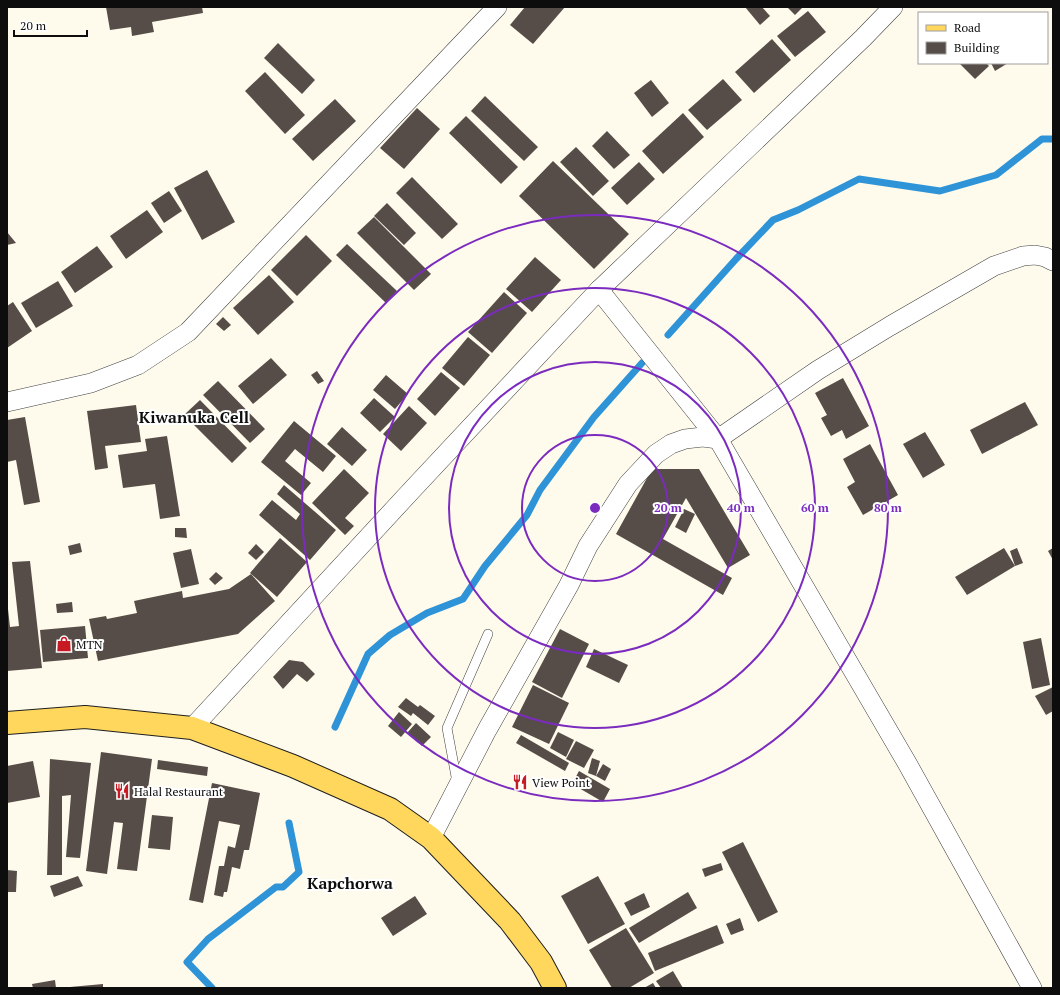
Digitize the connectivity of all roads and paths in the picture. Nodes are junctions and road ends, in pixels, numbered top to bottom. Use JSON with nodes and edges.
{"nodes":[{"id":1,"x":497,"y":7,"type":"edge"},
{"id":2,"x":893,"y":7,"type":"edge"},
{"id":3,"x":1053,"y":261,"type":"edge"},
{"id":4,"x":599,"y":290,"type":"junction"},
{"id":5,"x":7,"y":402,"type":"edge"},
{"id":6,"x":718,"y":439,"type":"junction"},
{"id":7,"x":488,"y":634,"type":"dead end"},
{"id":8,"x":7,"y":723,"type":"edge"},
{"id":9,"x":192,"y":728,"type":"junction"},
{"id":10,"x":457,"y":785,"type":"junction"},
{"id":11,"x":431,"y":838,"type":"junction"},
{"id":12,"x":555,"y":988,"type":"edge"},
{"id":13,"x":1032,"y":988,"type":"edge"}],
"edges":[{"from":1,"to":5,"type":"street"},
{"from":2,"to":4,"type":"street"},
{"from":3,"to":6,"type":"street"},
{"from":4,"to":6,"type":"street"},
{"from":4,"to":9,"type":"street"},
{"from":6,"to":10,"type":"street"},
{"from":6,"to":13,"type":"street"},
{"from":7,"to":10,"type":"lane"},
{"from":8,"to":9,"type":"main road"},
{"from":9,"to":11,"type":"main road"},
{"from":10,"to":11,"type":"street"},
{"from":11,"to":12,"type":"main road"}]}
